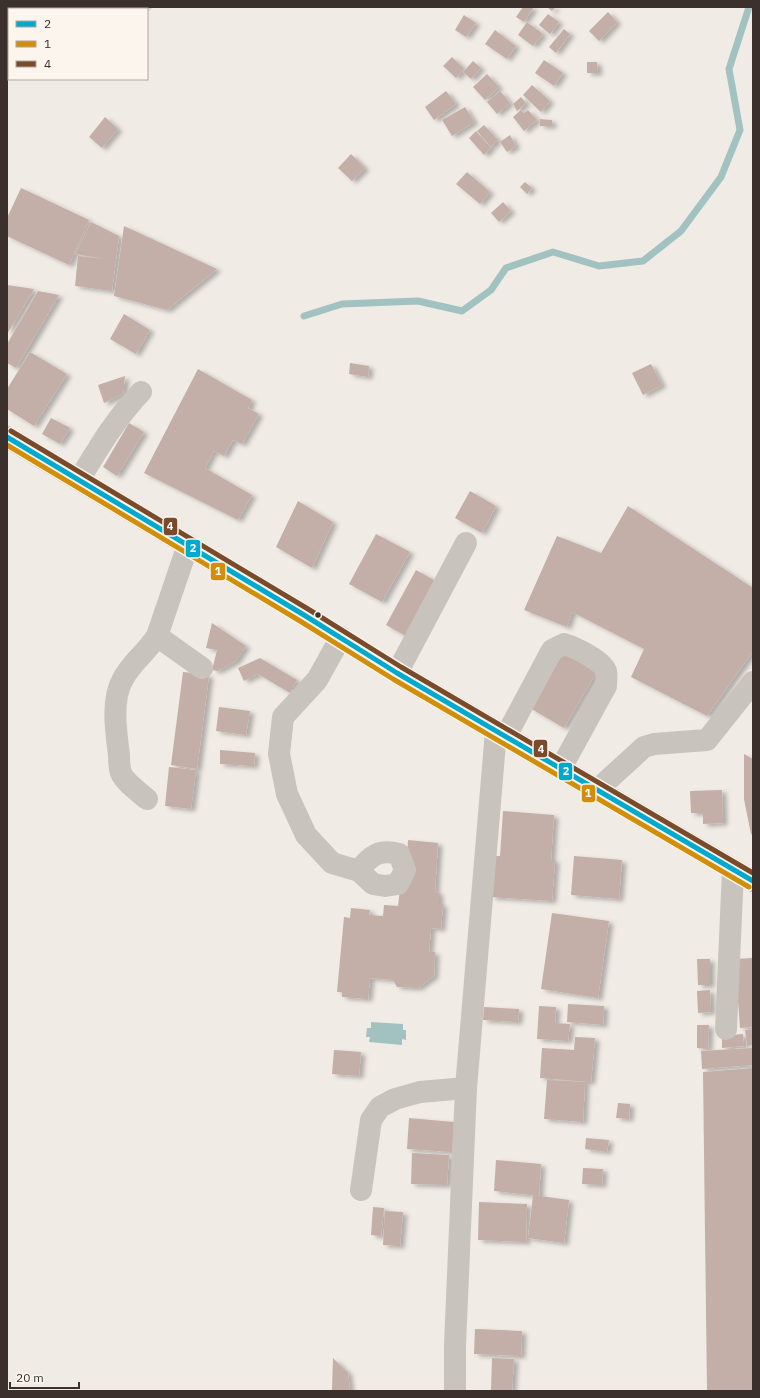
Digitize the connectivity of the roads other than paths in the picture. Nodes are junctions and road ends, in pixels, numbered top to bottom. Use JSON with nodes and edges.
{"nodes":[{"id":1,"x":141,"y":392,"type":"dead end"},
{"id":2,"x":7,"y":437,"type":"edge"},
{"id":3,"x":79,"y":480,"type":"junction"},
{"id":4,"x":466,"y":543,"type":"dead end"},
{"id":5,"x":188,"y":546,"type":"junction"},
{"id":6,"x":157,"y":636,"type":"junction"},
{"id":7,"x":340,"y":637,"type":"junction"},
{"id":8,"x":202,"y":668,"type":"dead end"},
{"id":9,"x":397,"y":673,"type":"junction"},
{"id":10,"x":753,"y":682,"type":"edge"},
{"id":11,"x":501,"y":734,"type":"junction"},
{"id":12,"x":561,"y":768,"type":"junction"},
{"id":13,"x":597,"y":790,"type":"junction"},
{"id":14,"x":147,"y":799,"type":"dead end"},
{"id":15,"x":733,"y":870,"type":"junction"},
{"id":16,"x":359,"y":871,"type":"dead end"},
{"id":17,"x":753,"y":881,"type":"edge"},
{"id":18,"x":726,"y":1029,"type":"dead end"},
{"id":19,"x":466,"y":1088,"type":"junction"},
{"id":20,"x":361,"y":1190,"type":"dead end"},
{"id":21,"x":455,"y":1391,"type":"edge"}],
"edges":[{"from":1,"to":3,"type":"street"},
{"from":2,"to":3,"type":"main road"},
{"from":3,"to":5,"type":"main road"},
{"from":4,"to":9,"type":"street"},
{"from":5,"to":6,"type":"street"},
{"from":5,"to":7,"type":"main road"},
{"from":6,"to":8,"type":"street"},
{"from":6,"to":14,"type":"street"},
{"from":7,"to":9,"type":"main road"},
{"from":7,"to":16,"type":"street"},
{"from":9,"to":11,"type":"main road"},
{"from":10,"to":13,"type":"street"},
{"from":11,"to":12,"type":"main road"},
{"from":11,"to":12,"type":"street"},
{"from":11,"to":19,"type":"street"},
{"from":12,"to":13,"type":"main road"},
{"from":13,"to":15,"type":"main road"},
{"from":15,"to":17,"type":"main road"},
{"from":15,"to":18,"type":"street"},
{"from":19,"to":20,"type":"street"},
{"from":19,"to":21,"type":"street"}]}
